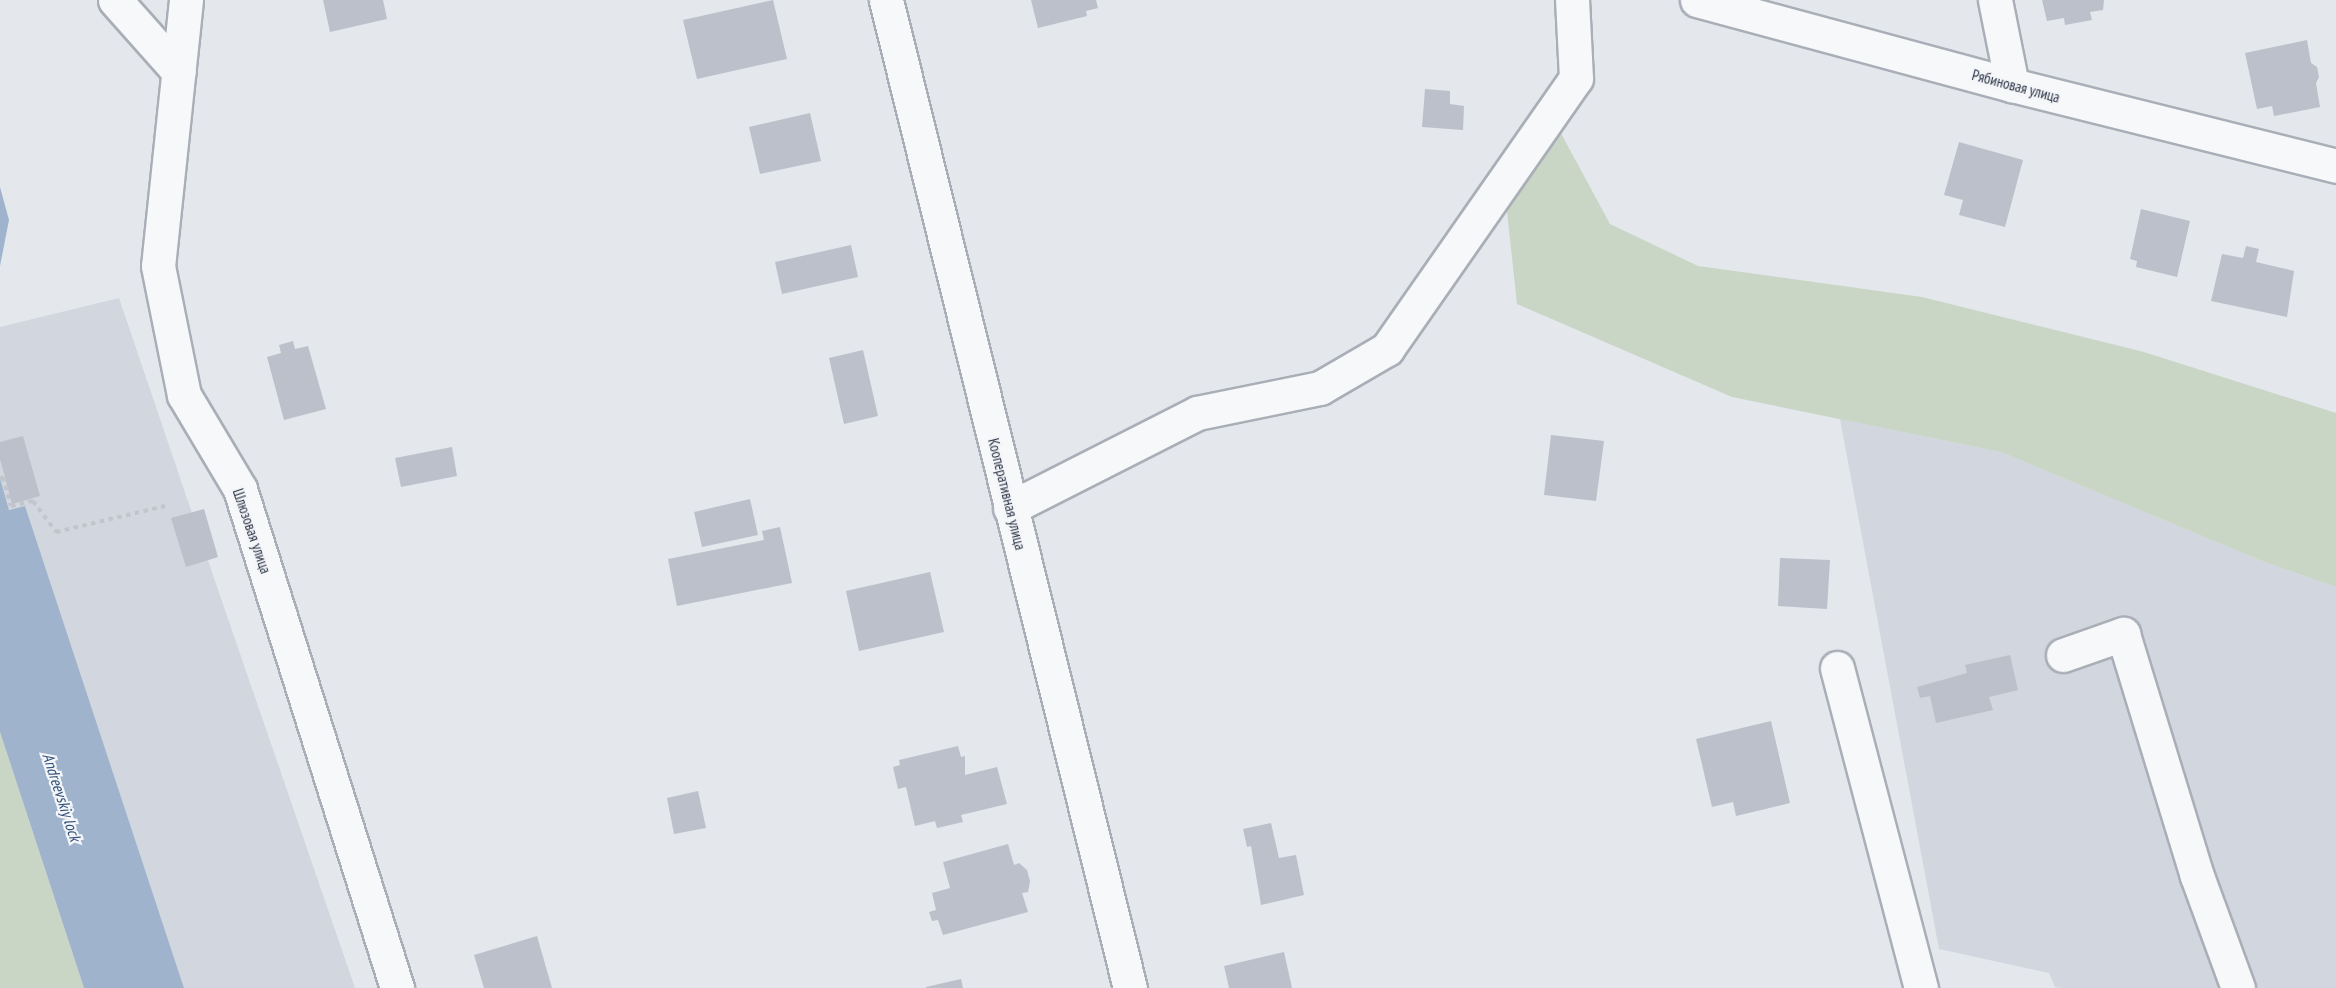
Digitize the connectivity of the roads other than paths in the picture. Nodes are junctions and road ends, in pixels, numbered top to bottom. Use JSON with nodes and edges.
{"nodes":[{"id":1,"x":115,"y":0,"type":"edge"},
{"id":2,"x":186,"y":0,"type":"edge"},
{"id":3,"x":886,"y":0,"type":"edge"},
{"id":4,"x":1572,"y":0,"type":"edge"},
{"id":5,"x":1697,"y":0,"type":"edge"},
{"id":6,"x":1995,"y":0,"type":"edge"},
{"id":7,"x":179,"y":72,"type":"junction"},
{"id":8,"x":2012,"y":85,"type":"junction"},
{"id":9,"x":2336,"y":166,"type":"edge"},
{"id":10,"x":1010,"y":508,"type":"junction"},
{"id":11,"x":2063,"y":655,"type":"dead end"},
{"id":12,"x":1838,"y":668,"type":"dead end"},
{"id":13,"x":397,"y":988,"type":"edge"},
{"id":14,"x":1131,"y":988,"type":"edge"},
{"id":15,"x":1921,"y":988,"type":"edge"},
{"id":16,"x":2238,"y":988,"type":"edge"}],
"edges":[{"from":1,"to":7,"type":"street"},
{"from":2,"to":7,"type":"street","name":"Шлюзовая улица"},
{"from":3,"to":10,"type":"street","name":"Кооперативная улица"},
{"from":4,"to":10,"type":"street"},
{"from":5,"to":8,"type":"street","name":"Рябиновая улица"},
{"from":6,"to":8,"type":"street"},
{"from":7,"to":13,"type":"street","name":"Шлюзовая улица"},
{"from":8,"to":9,"type":"street","name":"Рябиновая улица"},
{"from":10,"to":14,"type":"street","name":"Кооперативная улица"},
{"from":11,"to":16,"type":"street"},
{"from":12,"to":15,"type":"street"}]}
